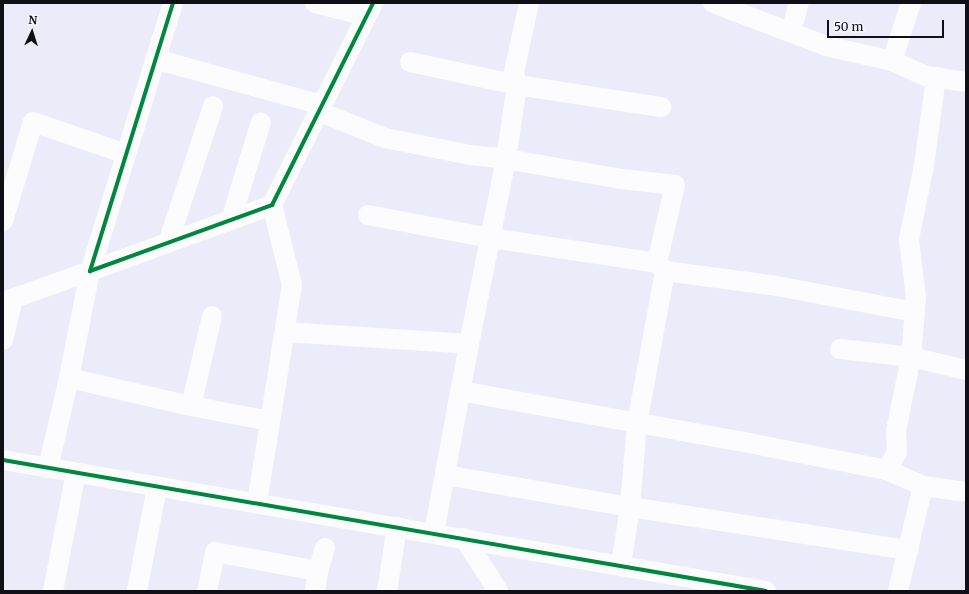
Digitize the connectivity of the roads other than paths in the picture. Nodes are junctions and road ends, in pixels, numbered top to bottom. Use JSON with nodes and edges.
{"nodes":[{"id":1,"x":173,"y":3,"type":"edge"},
{"id":2,"x":315,"y":3,"type":"edge"},
{"id":3,"x":529,"y":3,"type":"edge"},
{"id":4,"x":713,"y":3,"type":"edge"},
{"id":5,"x":800,"y":3,"type":"edge"},
{"id":6,"x":911,"y":3,"type":"edge"},
{"id":7,"x":369,"y":10,"type":"edge"},
{"id":8,"x":791,"y":32,"type":"junction"},
{"id":9,"x":155,"y":59,"type":"junction"},
{"id":10,"x":892,"y":61,"type":"junction"},
{"id":11,"x":410,"y":62,"type":"dead end"},
{"id":12,"x":936,"y":77,"type":"junction"},
{"id":13,"x":966,"y":82,"type":"edge"},
{"id":14,"x":517,"y":85,"type":"junction"},
{"id":15,"x":213,"y":106,"type":"dead end"},
{"id":16,"x":321,"y":108,"type":"junction"},
{"id":17,"x":661,"y":108,"type":"dead end"},
{"id":18,"x":261,"y":122,"type":"dead end"},
{"id":19,"x":126,"y":154,"type":"junction"},
{"id":20,"x":506,"y":159,"type":"junction"},
{"id":21,"x":272,"y":205,"type":"junction"},
{"id":22,"x":368,"y":215,"type":"dead end"},
{"id":23,"x":231,"y":220,"type":"junction"},
{"id":24,"x":3,"y":221,"type":"edge"},
{"id":25,"x":490,"y":238,"type":"junction"},
{"id":26,"x":168,"y":243,"type":"junction"},
{"id":27,"x":661,"y":267,"type":"junction"},
{"id":28,"x":90,"y":272,"type":"junction"},
{"id":29,"x":8,"y":301,"type":"edge"},
{"id":30,"x":915,"y":312,"type":"junction"},
{"id":31,"x":212,"y":316,"type":"dead end"},
{"id":32,"x":285,"y":332,"type":"junction"},
{"id":33,"x":3,"y":340,"type":"edge"},
{"id":34,"x":468,"y":344,"type":"junction"},
{"id":35,"x":840,"y":349,"type":"dead end"},
{"id":36,"x":911,"y":357,"type":"junction"},
{"id":37,"x":966,"y":370,"type":"edge"},
{"id":38,"x":69,"y":378,"type":"junction"},
{"id":39,"x":460,"y":391,"type":"junction"},
{"id":40,"x":191,"y":406,"type":"junction"},
{"id":41,"x":270,"y":421,"type":"junction"},
{"id":42,"x":637,"y":423,"type":"junction"},
{"id":43,"x":3,"y":460,"type":"edge"},
{"id":44,"x":48,"y":468,"type":"junction"},
{"id":45,"x":887,"y":470,"type":"junction"},
{"id":46,"x":76,"y":473,"type":"junction"},
{"id":47,"x":445,"y":475,"type":"junction"},
{"id":48,"x":923,"y":486,"type":"junction"},
{"id":49,"x":157,"y":487,"type":"junction"},
{"id":50,"x":966,"y":492,"type":"edge"},
{"id":51,"x":257,"y":503,"type":"junction"},
{"id":52,"x":630,"y":507,"type":"junction"},
{"id":53,"x":397,"y":527,"type":"junction"},
{"id":54,"x":434,"y":533,"type":"junction"},
{"id":55,"x":464,"y":538,"type":"junction"},
{"id":56,"x":325,"y":548,"type":"dead end"},
{"id":57,"x":909,"y":550,"type":"junction"},
{"id":58,"x":621,"y":566,"type":"junction"},
{"id":59,"x":318,"y":572,"type":"junction"},
{"id":60,"x":53,"y":591,"type":"edge"},
{"id":61,"x":137,"y":591,"type":"edge"},
{"id":62,"x":207,"y":591,"type":"edge"},
{"id":63,"x":315,"y":591,"type":"edge"},
{"id":64,"x":387,"y":591,"type":"edge"},
{"id":65,"x":498,"y":591,"type":"edge"},
{"id":66,"x":766,"y":591,"type":"edge"},
{"id":67,"x":898,"y":591,"type":"edge"}],
"edges":[{"from":1,"to":9,"type":"street"},
{"from":2,"to":7,"type":"street"},
{"from":3,"to":14,"type":"street"},
{"from":4,"to":8,"type":"street"},
{"from":5,"to":8,"type":"street"},
{"from":6,"to":10,"type":"street"},
{"from":7,"to":16,"type":"street"},
{"from":8,"to":10,"type":"street"},
{"from":9,"to":16,"type":"street"},
{"from":9,"to":19,"type":"street"},
{"from":10,"to":12,"type":"street"},
{"from":11,"to":14,"type":"street"},
{"from":12,"to":13,"type":"street"},
{"from":12,"to":30,"type":"street"},
{"from":14,"to":17,"type":"street"},
{"from":14,"to":20,"type":"street"},
{"from":15,"to":26,"type":"street"},
{"from":16,"to":20,"type":"street"},
{"from":16,"to":21,"type":"street"},
{"from":18,"to":23,"type":"street"},
{"from":19,"to":24,"type":"street"},
{"from":19,"to":28,"type":"street"},
{"from":20,"to":25,"type":"street"},
{"from":20,"to":27,"type":"street"},
{"from":21,"to":23,"type":"street"},
{"from":21,"to":32,"type":"street"},
{"from":22,"to":25,"type":"street"},
{"from":23,"to":26,"type":"street"},
{"from":25,"to":27,"type":"street"},
{"from":25,"to":34,"type":"street"},
{"from":26,"to":28,"type":"street"},
{"from":27,"to":30,"type":"street"},
{"from":27,"to":42,"type":"street"},
{"from":28,"to":29,"type":"street"},
{"from":28,"to":38,"type":"street"},
{"from":29,"to":33,"type":"street"},
{"from":30,"to":36,"type":"street"},
{"from":31,"to":40,"type":"street"},
{"from":32,"to":34,"type":"street"},
{"from":32,"to":41,"type":"street"},
{"from":34,"to":39,"type":"street"},
{"from":35,"to":36,"type":"street"},
{"from":36,"to":37,"type":"street"},
{"from":36,"to":45,"type":"street"},
{"from":38,"to":40,"type":"street"},
{"from":38,"to":44,"type":"street"},
{"from":39,"to":42,"type":"street"},
{"from":39,"to":47,"type":"street"},
{"from":40,"to":41,"type":"street"},
{"from":41,"to":51,"type":"street"},
{"from":42,"to":45,"type":"street"},
{"from":42,"to":52,"type":"street"},
{"from":43,"to":44,"type":"street"},
{"from":44,"to":46,"type":"street"},
{"from":45,"to":48,"type":"street"},
{"from":46,"to":49,"type":"street"},
{"from":46,"to":60,"type":"street"},
{"from":47,"to":52,"type":"street"},
{"from":47,"to":54,"type":"street"},
{"from":48,"to":50,"type":"street"},
{"from":48,"to":57,"type":"street"},
{"from":49,"to":51,"type":"street"},
{"from":49,"to":61,"type":"street"},
{"from":51,"to":53,"type":"street"},
{"from":52,"to":57,"type":"street"},
{"from":52,"to":58,"type":"street"},
{"from":53,"to":54,"type":"street"},
{"from":53,"to":64,"type":"street"},
{"from":54,"to":55,"type":"street"},
{"from":55,"to":58,"type":"street"},
{"from":55,"to":65,"type":"street"},
{"from":56,"to":59,"type":"street"},
{"from":57,"to":67,"type":"street"},
{"from":58,"to":66,"type":"street"},
{"from":59,"to":62,"type":"street"},
{"from":59,"to":63,"type":"street"}]}
